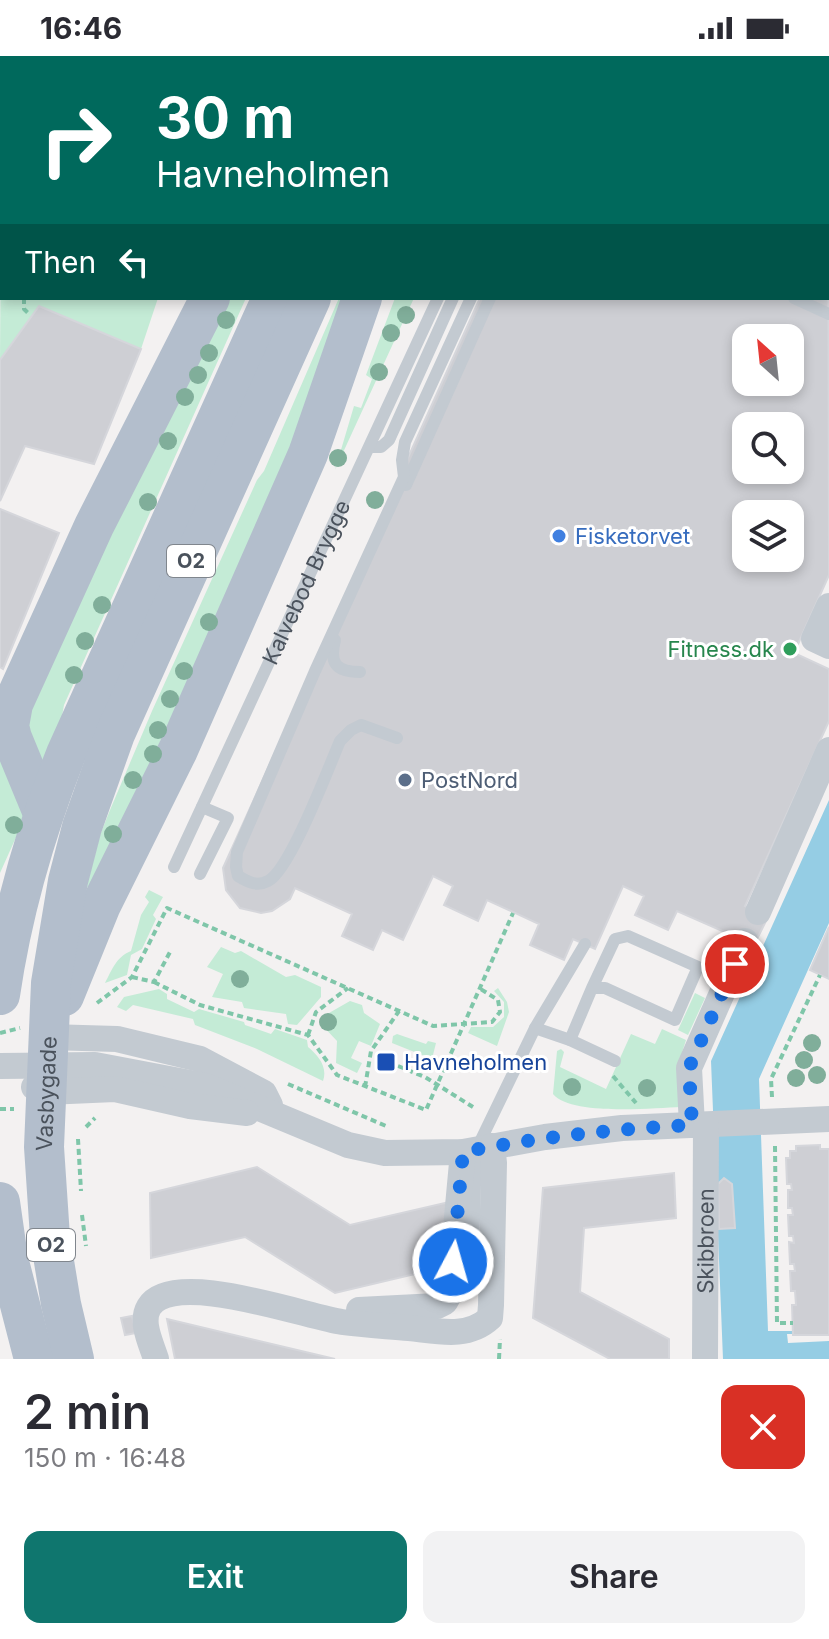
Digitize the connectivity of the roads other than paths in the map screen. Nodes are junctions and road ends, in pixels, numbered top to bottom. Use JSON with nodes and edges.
{"nodes":[{"id":1,"x":209,"y":300,"type":"edge"},
{"id":2,"x":271,"y":300,"type":"edge"},
{"id":3,"x":310,"y":300,"type":"edge"},
{"id":4,"x":361,"y":300,"type":"edge"},
{"id":5,"x":437,"y":300,"type":"edge"},
{"id":6,"x":452,"y":300,"type":"edge"},
{"id":7,"x":470,"y":300,"type":"edge"},
{"id":8,"x":489,"y":300,"type":"edge"},
{"id":9,"x":798,"y":300,"type":"edge"},
{"id":10,"x":829,"y":314,"type":"edge"},
{"id":11,"x":370,"y":447,"type":"junction"},
{"id":12,"x":829,"y":606,"type":"edge"},
{"id":13,"x":829,"y":646,"type":"edge"},
{"id":14,"x":360,"y":672,"type":"dead end"},
{"id":15,"x":397,"y":738,"type":"dead end"},
{"id":16,"x":829,"y":750,"type":"edge"},
{"id":17,"x":202,"y":807,"type":"junction"},
{"id":18,"x":43,"y":813,"type":"junction"},
{"id":19,"x":174,"y":867,"type":"dead end"},
{"id":20,"x":200,"y":874,"type":"dead end"},
{"id":21,"x":758,"y":912,"type":"dead end"},
{"id":22,"x":745,"y":941,"type":"dead end"},
{"id":23,"x":585,"y":944,"type":"dead end"},
{"id":24,"x":592,"y":988,"type":"junction"},
{"id":25,"x":0,"y":995,"type":"edge"},
{"id":26,"x":535,"y":1028,"type":"junction"},
{"id":27,"x":570,"y":1040,"type":"junction"},
{"id":28,"x":615,"y":1061,"type":"road end"},
{"id":29,"x":0,"y":1068,"type":"edge"},
{"id":30,"x":55,"y":1071,"type":"junction"},
{"id":31,"x":275,"y":1116,"type":"junction"},
{"id":32,"x":829,"y":1119,"type":"edge"},
{"id":33,"x":703,"y":1125,"type":"junction"},
{"id":34,"x":477,"y":1149,"type":"junction"},
{"id":35,"x":0,"y":1202,"type":"edge"},
{"id":36,"x":472,"y":1290,"type":"dead end"},
{"id":37,"x":311,"y":1313,"type":"junction"},
{"id":38,"x":34,"y":1359,"type":"edge"},
{"id":39,"x":74,"y":1359,"type":"edge"},
{"id":40,"x":156,"y":1359,"type":"edge"},
{"id":41,"x":705,"y":1359,"type":"edge"}],
"edges":[{"from":1,"to":18,"type":"main road"},
{"from":2,"to":18,"type":"main road","number":"O2"},
{"from":3,"to":30,"type":"main road","name":"Vasbygade","number":"O2"},
{"from":4,"to":30,"type":"main road"},
{"from":5,"to":11,"type":"lane","name":"Kalvebod Brygge"},
{"from":6,"to":11,"type":"lane"},
{"from":7,"to":15,"type":"lane"},
{"from":8,"to":14,"type":"lane"},
{"from":9,"to":10,"type":"lane"},
{"from":11,"to":17,"type":"lane","name":"Kalvebod Brygge"},
{"from":12,"to":13,"type":"street"},
{"from":16,"to":21,"type":"street"},
{"from":17,"to":19,"type":"lane","name":"Kalvebod Brygge"},
{"from":17,"to":20,"type":"lane"},
{"from":18,"to":25,"type":"main road","number":"O2"},
{"from":22,"to":33,"type":"street"},
{"from":23,"to":26,"type":"lane"},
{"from":24,"to":24,"type":"lane"},
{"from":24,"to":27,"type":"lane"},
{"from":26,"to":27,"type":"lane"},
{"from":26,"to":34,"type":"lane"},
{"from":27,"to":28,"type":"lane"},
{"from":29,"to":30,"type":"street"},
{"from":30,"to":31,"type":"street"},
{"from":30,"to":31,"type":"street"},
{"from":30,"to":39,"type":"main road","name":"Vasbygade","number":"O2"},
{"from":31,"to":34,"type":"street"},
{"from":32,"to":33,"type":"street"},
{"from":33,"to":34,"type":"street"},
{"from":33,"to":41,"type":"street","name":"Skibbroen"},
{"from":34,"to":36,"type":"lane"},
{"from":34,"to":37,"type":"street"},
{"from":34,"to":37,"type":"street"},
{"from":35,"to":38,"type":"main road","number":"O2"},
{"from":37,"to":40,"type":"street"}]}
